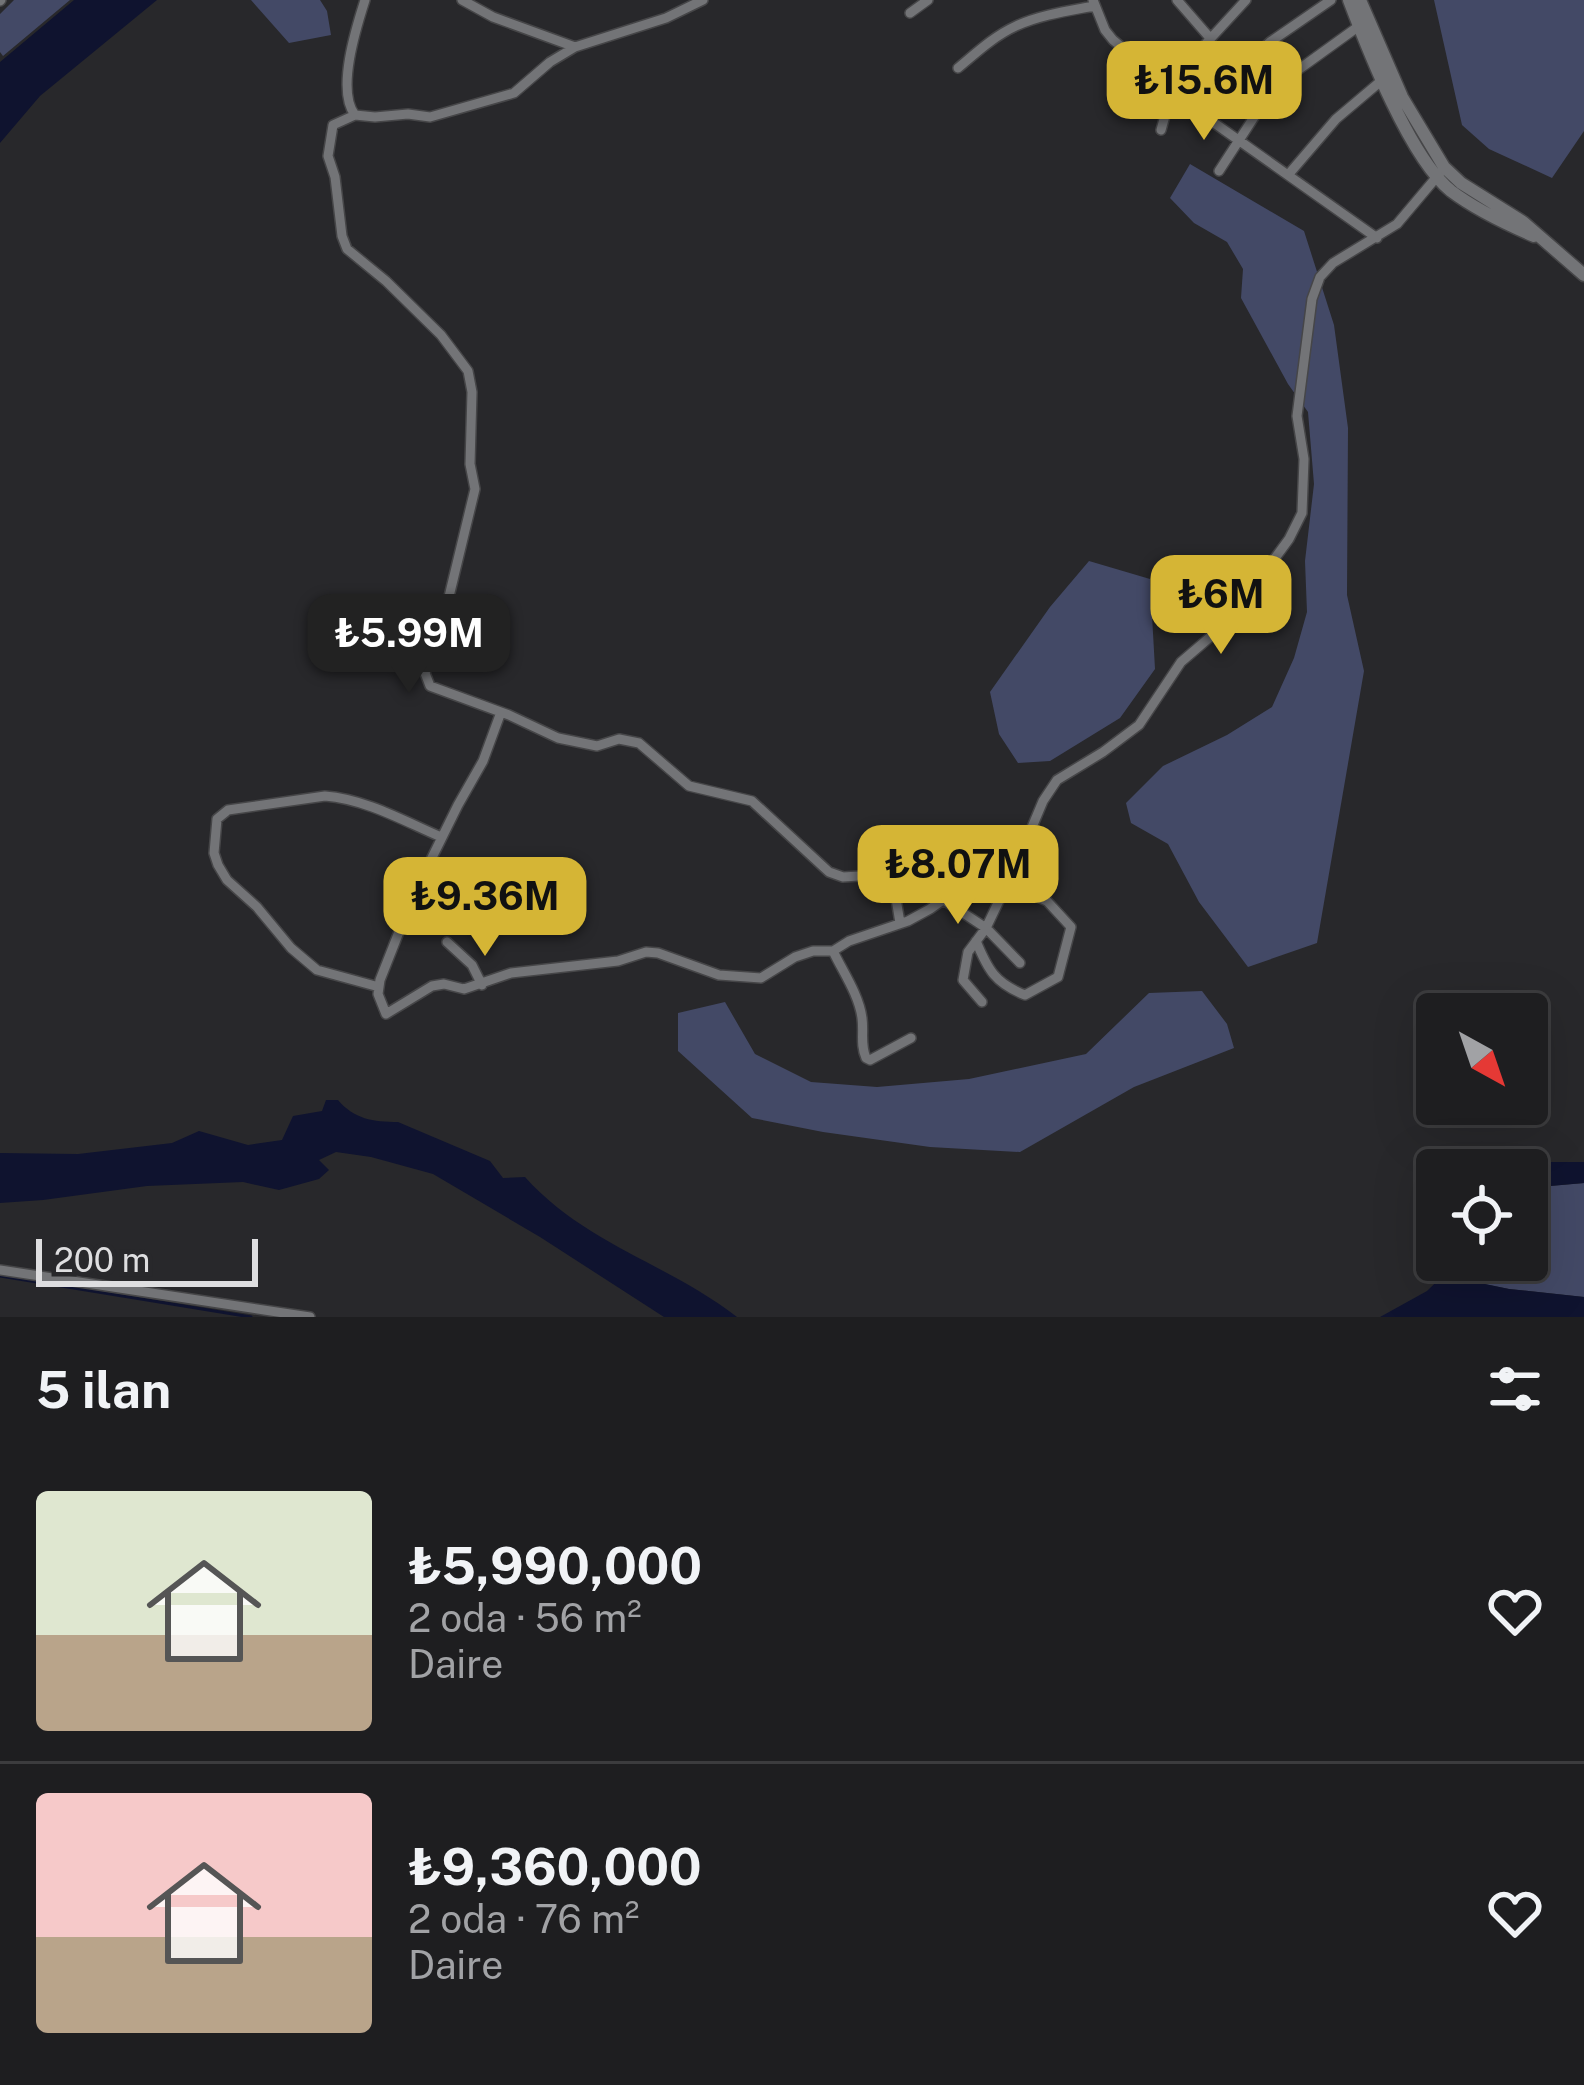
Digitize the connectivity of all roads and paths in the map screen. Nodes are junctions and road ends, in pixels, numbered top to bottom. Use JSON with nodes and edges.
{"nodes":[{"id":1,"x":365,"y":0,"type":"edge"},
{"id":2,"x":703,"y":0,"type":"edge"},
{"id":3,"x":928,"y":0,"type":"edge"},
{"id":4,"x":1177,"y":0,"type":"edge"},
{"id":5,"x":1246,"y":0,"type":"edge"},
{"id":6,"x":1331,"y":0,"type":"edge"},
{"id":7,"x":1349,"y":0,"type":"edge"},
{"id":8,"x":1360,"y":0,"type":"edge"},
{"id":9,"x":471,"y":2,"type":"edge"},
{"id":10,"x":1094,"y":3,"type":"edge"},
{"id":11,"x":910,"y":13,"type":"dead end"},
{"id":12,"x":1359,"y":26,"type":"junction"},
{"id":13,"x":1210,"y":38,"type":"junction"},
{"id":14,"x":575,"y":47,"type":"junction"},
{"id":15,"x":958,"y":68,"type":"dead end"},
{"id":16,"x":1381,"y":81,"type":"junction"},
{"id":17,"x":1173,"y":88,"type":"junction"},
{"id":18,"x":1198,"y":108,"type":"junction"},
{"id":19,"x":355,"y":115,"type":"junction"},
{"id":20,"x":1161,"y":130,"type":"dead end"},
{"id":21,"x":1239,"y":140,"type":"junction"},
{"id":22,"x":1220,"y":171,"type":"dead end"},
{"id":23,"x":1441,"y":172,"type":"junction"},
{"id":24,"x":1288,"y":175,"type":"junction"},
{"id":25,"x":1377,"y":238,"type":"junction"},
{"id":26,"x":1584,"y":275,"type":"edge"},
{"id":27,"x":501,"y":712,"type":"junction"},
{"id":28,"x":442,"y":837,"type":"junction"},
{"id":29,"x":1018,"y":841,"type":"junction"},
{"id":30,"x":892,"y":874,"type":"junction"},
{"id":31,"x":1007,"y":884,"type":"junction"},
{"id":32,"x":942,"y":899,"type":"junction"},
{"id":33,"x":900,"y":923,"type":"junction"},
{"id":34,"x":986,"y":928,"type":"junction"},
{"id":35,"x":976,"y":941,"type":"junction"},
{"id":36,"x":447,"y":942,"type":"dead end"},
{"id":37,"x":833,"y":951,"type":"junction"},
{"id":38,"x":1020,"y":963,"type":"dead end"},
{"id":39,"x":482,"y":985,"type":"junction"},
{"id":40,"x":379,"y":986,"type":"junction"},
{"id":41,"x":982,"y":1002,"type":"dead end"},
{"id":42,"x":911,"y":1037,"type":"dead end"},
{"id":43,"x":0,"y":1270,"type":"edge"},
{"id":44,"x":310,"y":1317,"type":"edge"}],
"edges":[{"from":1,"to":19,"type":"street"},
{"from":2,"to":14,"type":"street"},
{"from":3,"to":11,"type":"street"},
{"from":4,"to":13,"type":"street"},
{"from":5,"to":13,"type":"street"},
{"from":6,"to":18,"type":"street"},
{"from":7,"to":12,"type":"street"},
{"from":8,"to":23,"type":"street"},
{"from":9,"to":14,"type":"street"},
{"from":10,"to":15,"type":"street"},
{"from":10,"to":17,"type":"street"},
{"from":12,"to":16,"type":"street"},
{"from":12,"to":21,"type":"street"},
{"from":13,"to":17,"type":"street"},
{"from":14,"to":19,"type":"street"},
{"from":16,"to":23,"type":"street"},
{"from":16,"to":24,"type":"street"},
{"from":17,"to":18,"type":"street"},
{"from":17,"to":20,"type":"street"},
{"from":18,"to":21,"type":"street"},
{"from":19,"to":27,"type":"street"},
{"from":21,"to":22,"type":"street"},
{"from":21,"to":24,"type":"street"},
{"from":23,"to":25,"type":"street"},
{"from":23,"to":26,"type":"street"},
{"from":24,"to":25,"type":"street"},
{"from":25,"to":29,"type":"street"},
{"from":27,"to":28,"type":"street"},
{"from":27,"to":30,"type":"street"},
{"from":28,"to":40,"type":"street"},
{"from":28,"to":40,"type":"street"},
{"from":29,"to":31,"type":"street"},
{"from":29,"to":32,"type":"street"},
{"from":30,"to":32,"type":"street"},
{"from":30,"to":33,"type":"street"},
{"from":31,"to":34,"type":"street"},
{"from":31,"to":35,"type":"street"},
{"from":32,"to":33,"type":"street"},
{"from":32,"to":34,"type":"street"},
{"from":33,"to":37,"type":"street"},
{"from":34,"to":35,"type":"street"},
{"from":34,"to":38,"type":"street"},
{"from":35,"to":41,"type":"street"},
{"from":36,"to":39,"type":"street"},
{"from":37,"to":39,"type":"street"},
{"from":37,"to":42,"type":"street"},
{"from":39,"to":40,"type":"street"},
{"from":43,"to":44,"type":"street"}]}
